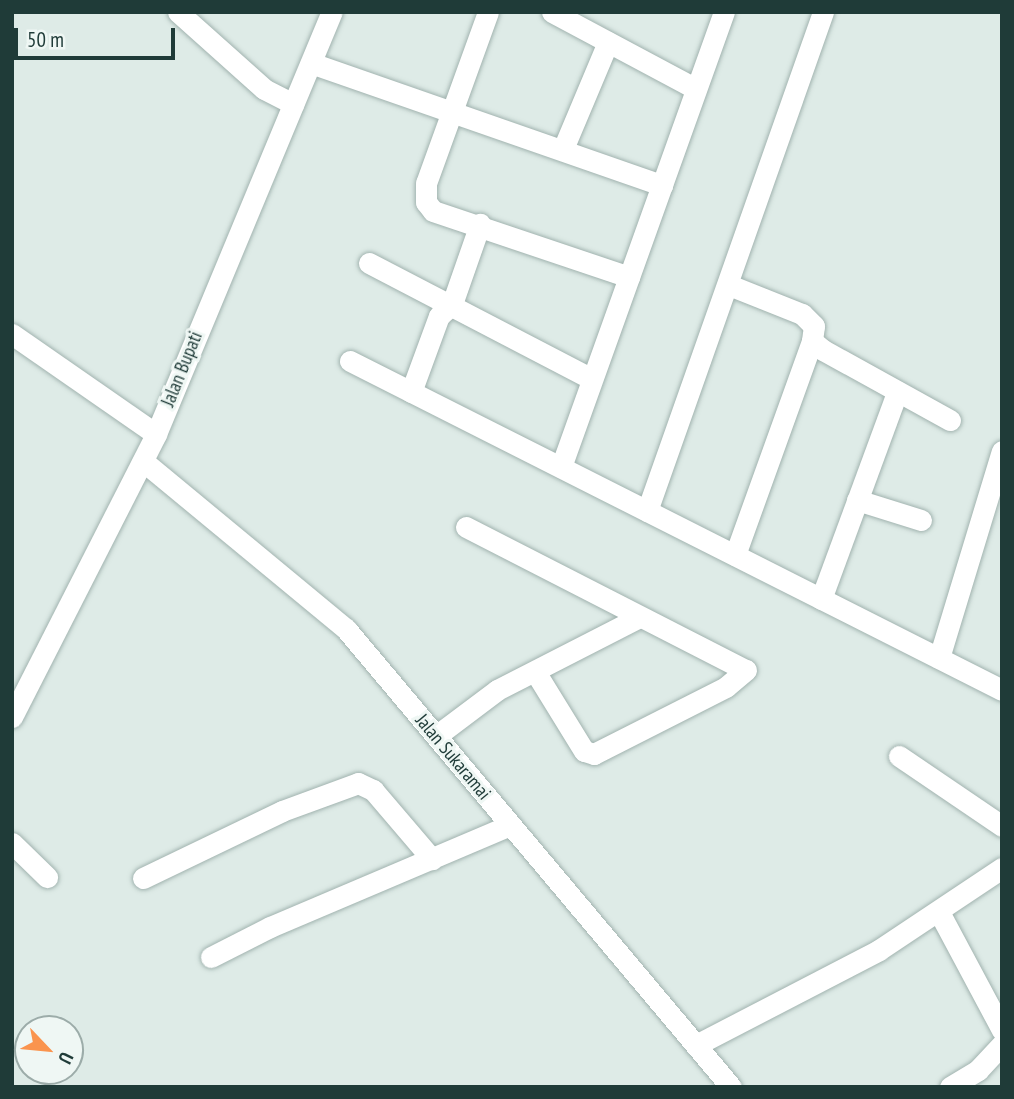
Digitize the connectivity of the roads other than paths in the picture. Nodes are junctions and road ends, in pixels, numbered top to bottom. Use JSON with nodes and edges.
{"nodes":[{"id":1,"x":178,"y":12,"type":"edge"},
{"id":2,"x":332,"y":12,"type":"edge"},
{"id":3,"x":488,"y":12,"type":"edge"},
{"id":4,"x":552,"y":12,"type":"edge"},
{"id":5,"x":724,"y":12,"type":"edge"},
{"id":6,"x":823,"y":12,"type":"edge"},
{"id":7,"x":608,"y":42,"type":"junction"},
{"id":8,"x":311,"y":63,"type":"junction"},
{"id":9,"x":696,"y":89,"type":"junction"},
{"id":10,"x":293,"y":104,"type":"junction"},
{"id":11,"x":450,"y":112,"type":"junction"},
{"id":12,"x":563,"y":149,"type":"junction"},
{"id":13,"x":662,"y":185,"type":"junction"},
{"id":14,"x":480,"y":224,"type":"junction"},
{"id":15,"x":369,"y":263,"type":"dead end"},
{"id":16,"x":629,"y":277,"type":"junction"},
{"id":17,"x":729,"y":285,"type":"junction"},
{"id":18,"x":452,"y":304,"type":"junction"},
{"id":19,"x":12,"y":334,"type":"edge"},
{"id":20,"x":811,"y":341,"type":"junction"},
{"id":21,"x":350,"y":361,"type":"dead end"},
{"id":22,"x":592,"y":379,"type":"junction"},
{"id":23,"x":411,"y":392,"type":"junction"},
{"id":24,"x":897,"y":392,"type":"junction"},
{"id":25,"x":950,"y":420,"type":"dead end"},
{"id":26,"x":156,"y":434,"type":"junction"},
{"id":27,"x":1002,"y":452,"type":"edge"},
{"id":28,"x":143,"y":461,"type":"junction"},
{"id":29,"x":561,"y":467,"type":"junction"},
{"id":30,"x":857,"y":499,"type":"junction"},
{"id":31,"x":647,"y":511,"type":"junction"},
{"id":32,"x":921,"y":520,"type":"dead end"},
{"id":33,"x":466,"y":527,"type":"dead end"},
{"id":34,"x":735,"y":555,"type":"junction"},
{"id":35,"x":821,"y":599,"type":"junction"},
{"id":36,"x":638,"y":618,"type":"junction"},
{"id":37,"x":939,"y":658,"type":"junction"},
{"id":38,"x":536,"y":673,"type":"junction"},
{"id":39,"x":1002,"y":690,"type":"edge"},
{"id":40,"x":12,"y":717,"type":"edge"},
{"id":41,"x":436,"y":736,"type":"junction"},
{"id":42,"x":899,"y":756,"type":"dead end"},
{"id":43,"x":510,"y":825,"type":"junction"},
{"id":44,"x":1002,"y":826,"type":"edge"},
{"id":45,"x":12,"y":843,"type":"edge"},
{"id":46,"x":432,"y":859,"type":"junction"},
{"id":47,"x":1002,"y":868,"type":"edge"},
{"id":48,"x":47,"y":877,"type":"dead end"},
{"id":49,"x":143,"y":878,"type":"dead end"},
{"id":50,"x":939,"y":912,"type":"junction"},
{"id":51,"x":211,"y":957,"type":"dead end"},
{"id":52,"x":1002,"y":1030,"type":"edge"},
{"id":53,"x":1002,"y":1044,"type":"edge"},
{"id":54,"x":696,"y":1045,"type":"junction"},
{"id":55,"x":731,"y":1087,"type":"edge"},
{"id":56,"x":950,"y":1087,"type":"edge"}],
"edges":[{"from":1,"to":10,"type":"street"},
{"from":2,"to":8,"type":"street","name":"Jalan Bupati"},
{"from":3,"to":11,"type":"street"},
{"from":4,"to":7,"type":"street"},
{"from":5,"to":9,"type":"street"},
{"from":6,"to":17,"type":"street"},
{"from":7,"to":9,"type":"street"},
{"from":7,"to":12,"type":"street"},
{"from":8,"to":10,"type":"street","name":"Jalan Bupati"},
{"from":8,"to":11,"type":"street"},
{"from":9,"to":13,"type":"street"},
{"from":10,"to":26,"type":"street","name":"Jalan Bupati"},
{"from":11,"to":12,"type":"street"},
{"from":11,"to":14,"type":"street"},
{"from":12,"to":13,"type":"street"},
{"from":13,"to":16,"type":"street"},
{"from":14,"to":16,"type":"street"},
{"from":14,"to":18,"type":"street"},
{"from":15,"to":18,"type":"street"},
{"from":16,"to":22,"type":"street"},
{"from":17,"to":20,"type":"street"},
{"from":17,"to":31,"type":"street"},
{"from":18,"to":22,"type":"street"},
{"from":18,"to":23,"type":"street"},
{"from":19,"to":26,"type":"street"},
{"from":20,"to":24,"type":"street"},
{"from":20,"to":34,"type":"street"},
{"from":21,"to":23,"type":"street"},
{"from":22,"to":29,"type":"street"},
{"from":23,"to":29,"type":"street"},
{"from":24,"to":25,"type":"street"},
{"from":24,"to":30,"type":"street"},
{"from":26,"to":28,"type":"street","name":"Jalan Bupati"},
{"from":27,"to":37,"type":"street"},
{"from":28,"to":40,"type":"street","name":"Jalan Bupati"},
{"from":28,"to":41,"type":"street","name":"Jalan Sukaramai"},
{"from":29,"to":31,"type":"street"},
{"from":30,"to":32,"type":"street"},
{"from":30,"to":35,"type":"street"},
{"from":31,"to":34,"type":"street"},
{"from":33,"to":36,"type":"street"},
{"from":34,"to":35,"type":"street"},
{"from":35,"to":37,"type":"street"},
{"from":36,"to":38,"type":"street"},
{"from":36,"to":38,"type":"street"},
{"from":37,"to":39,"type":"street"},
{"from":38,"to":41,"type":"street"},
{"from":41,"to":43,"type":"street","name":"Jalan Sukaramai"},
{"from":42,"to":44,"type":"street"},
{"from":43,"to":46,"type":"street"},
{"from":43,"to":54,"type":"street","name":"Jalan Sukaramai"},
{"from":45,"to":48,"type":"street"},
{"from":46,"to":49,"type":"street"},
{"from":46,"to":51,"type":"street"},
{"from":47,"to":50,"type":"street"},
{"from":50,"to":52,"type":"street"},
{"from":50,"to":54,"type":"street"},
{"from":53,"to":56,"type":"street"},
{"from":54,"to":55,"type":"street","name":"Jalan Sukaramai"}]}
